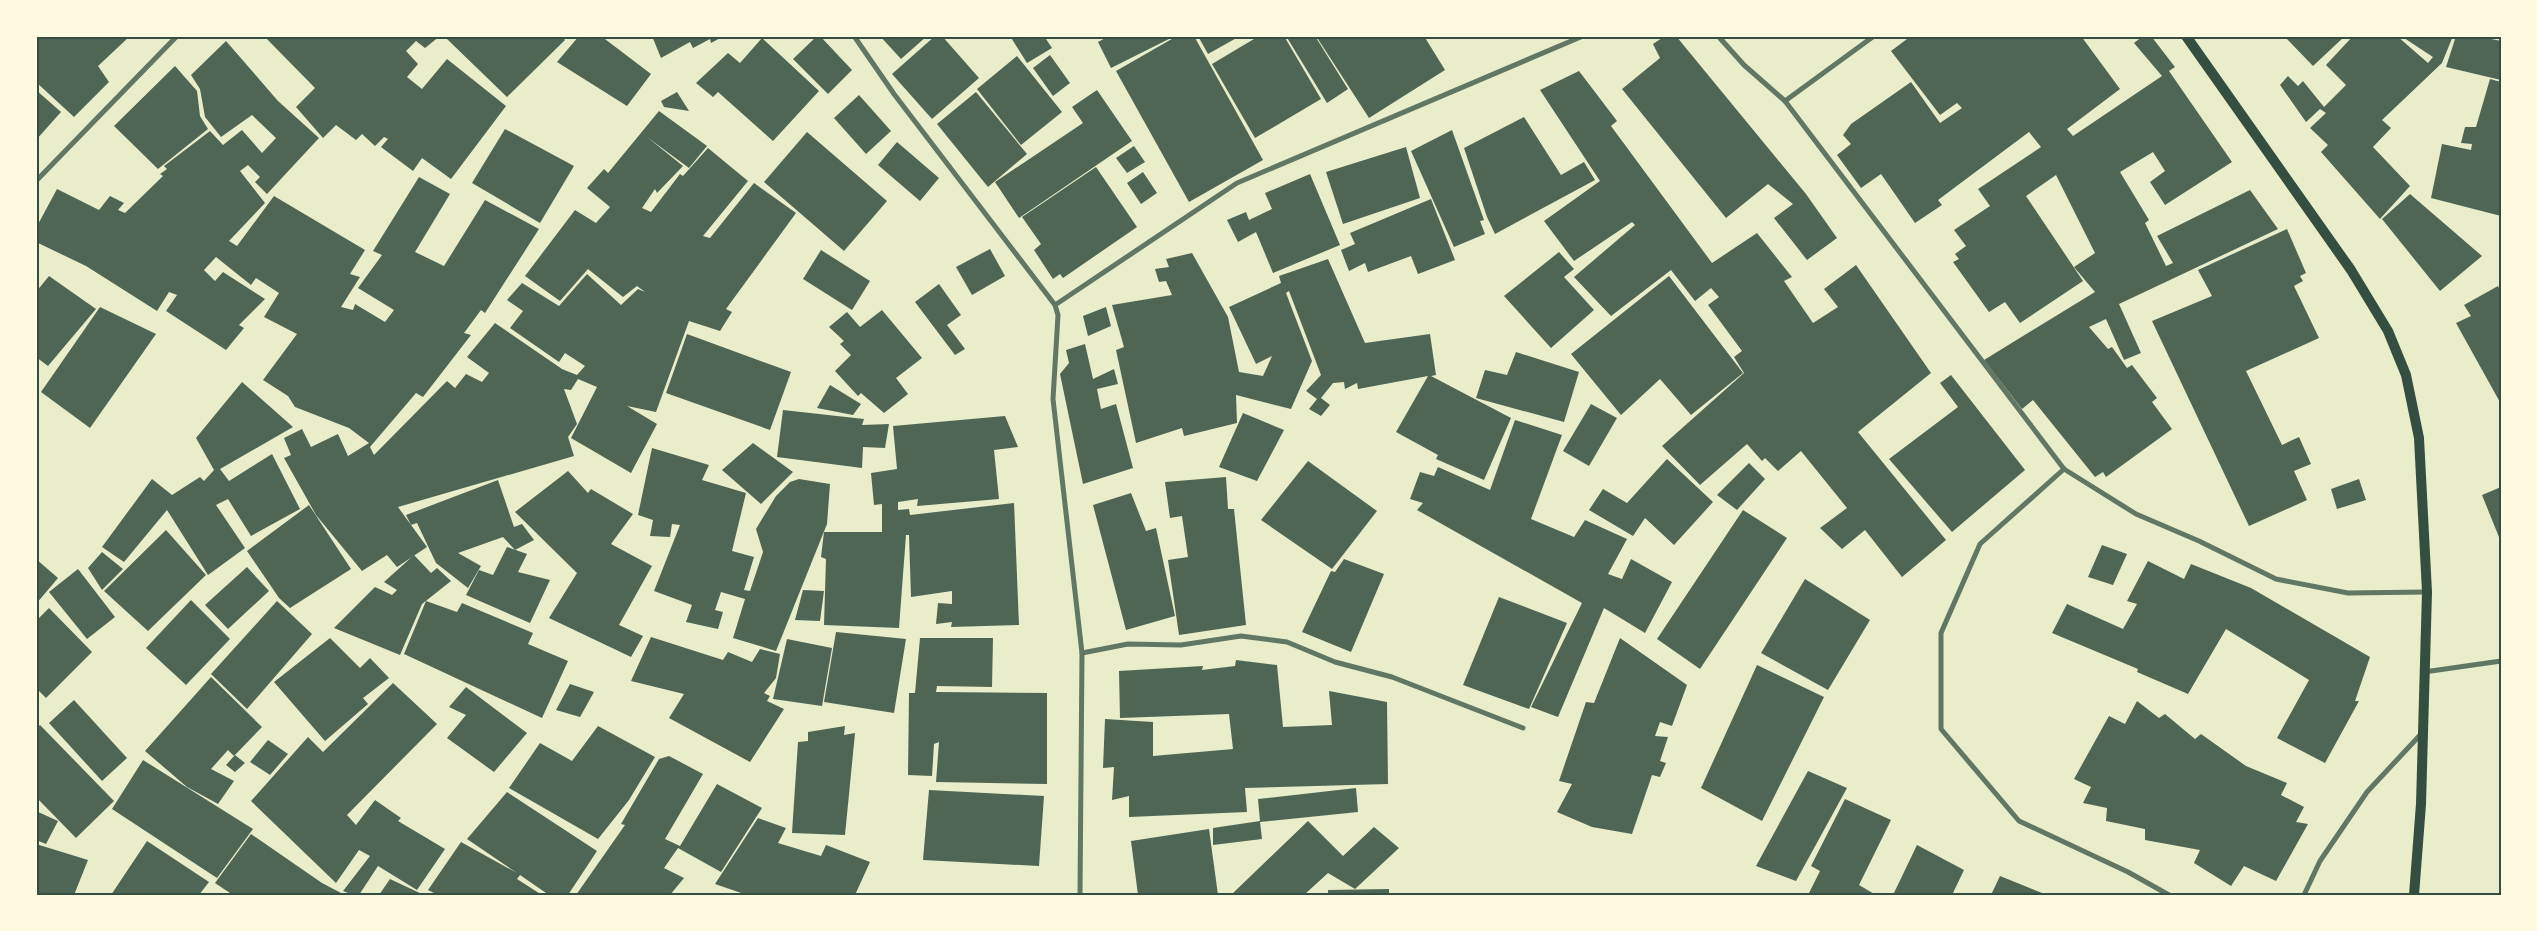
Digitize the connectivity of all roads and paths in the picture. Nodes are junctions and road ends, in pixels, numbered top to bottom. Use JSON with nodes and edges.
{"nodes":[{"id":1,"x":177,"y":36,"type":"edge"},
{"id":2,"x":854,"y":36,"type":"edge"},
{"id":3,"x":1583,"y":36,"type":"edge"},
{"id":4,"x":1718,"y":36,"type":"edge"},
{"id":5,"x":1874,"y":36,"type":"edge"},
{"id":6,"x":2186,"y":36,"type":"edge"},
{"id":7,"x":1785,"y":100,"type":"junction"},
{"id":8,"x":36,"y":181,"type":"edge"},
{"id":9,"x":1055,"y":305,"type":"junction"},
{"id":10,"x":2064,"y":469,"type":"junction"},
{"id":11,"x":2427,"y":592,"type":"junction"},
{"id":12,"x":1082,"y":653,"type":"junction"},
{"id":13,"x":2501,"y":662,"type":"edge"},
{"id":14,"x":2424,"y":672,"type":"junction"},
{"id":15,"x":1522,"y":728,"type":"dead end"},
{"id":16,"x":2424,"y":730,"type":"junction"},
{"id":17,"x":1080,"y":895,"type":"edge"},
{"id":18,"x":2169,"y":895,"type":"edge"},
{"id":19,"x":2304,"y":895,"type":"edge"},
{"id":20,"x":2414,"y":895,"type":"edge"}],
"edges":[{"from":1,"to":8,"type":"street"},
{"from":2,"to":9,"type":"street"},
{"from":3,"to":9,"type":"street"},
{"from":4,"to":7,"type":"street"},
{"from":5,"to":7,"type":"street"},
{"from":6,"to":11,"type":"main road"},
{"from":7,"to":10,"type":"street"},
{"from":9,"to":12,"type":"street"},
{"from":10,"to":11,"type":"street"},
{"from":10,"to":18,"type":"street"},
{"from":11,"to":14,"type":"main road"},
{"from":12,"to":15,"type":"street"},
{"from":12,"to":17,"type":"street"},
{"from":13,"to":14,"type":"street"},
{"from":14,"to":16,"type":"main road"},
{"from":16,"to":19,"type":"street"},
{"from":16,"to":20,"type":"main road"}]}
